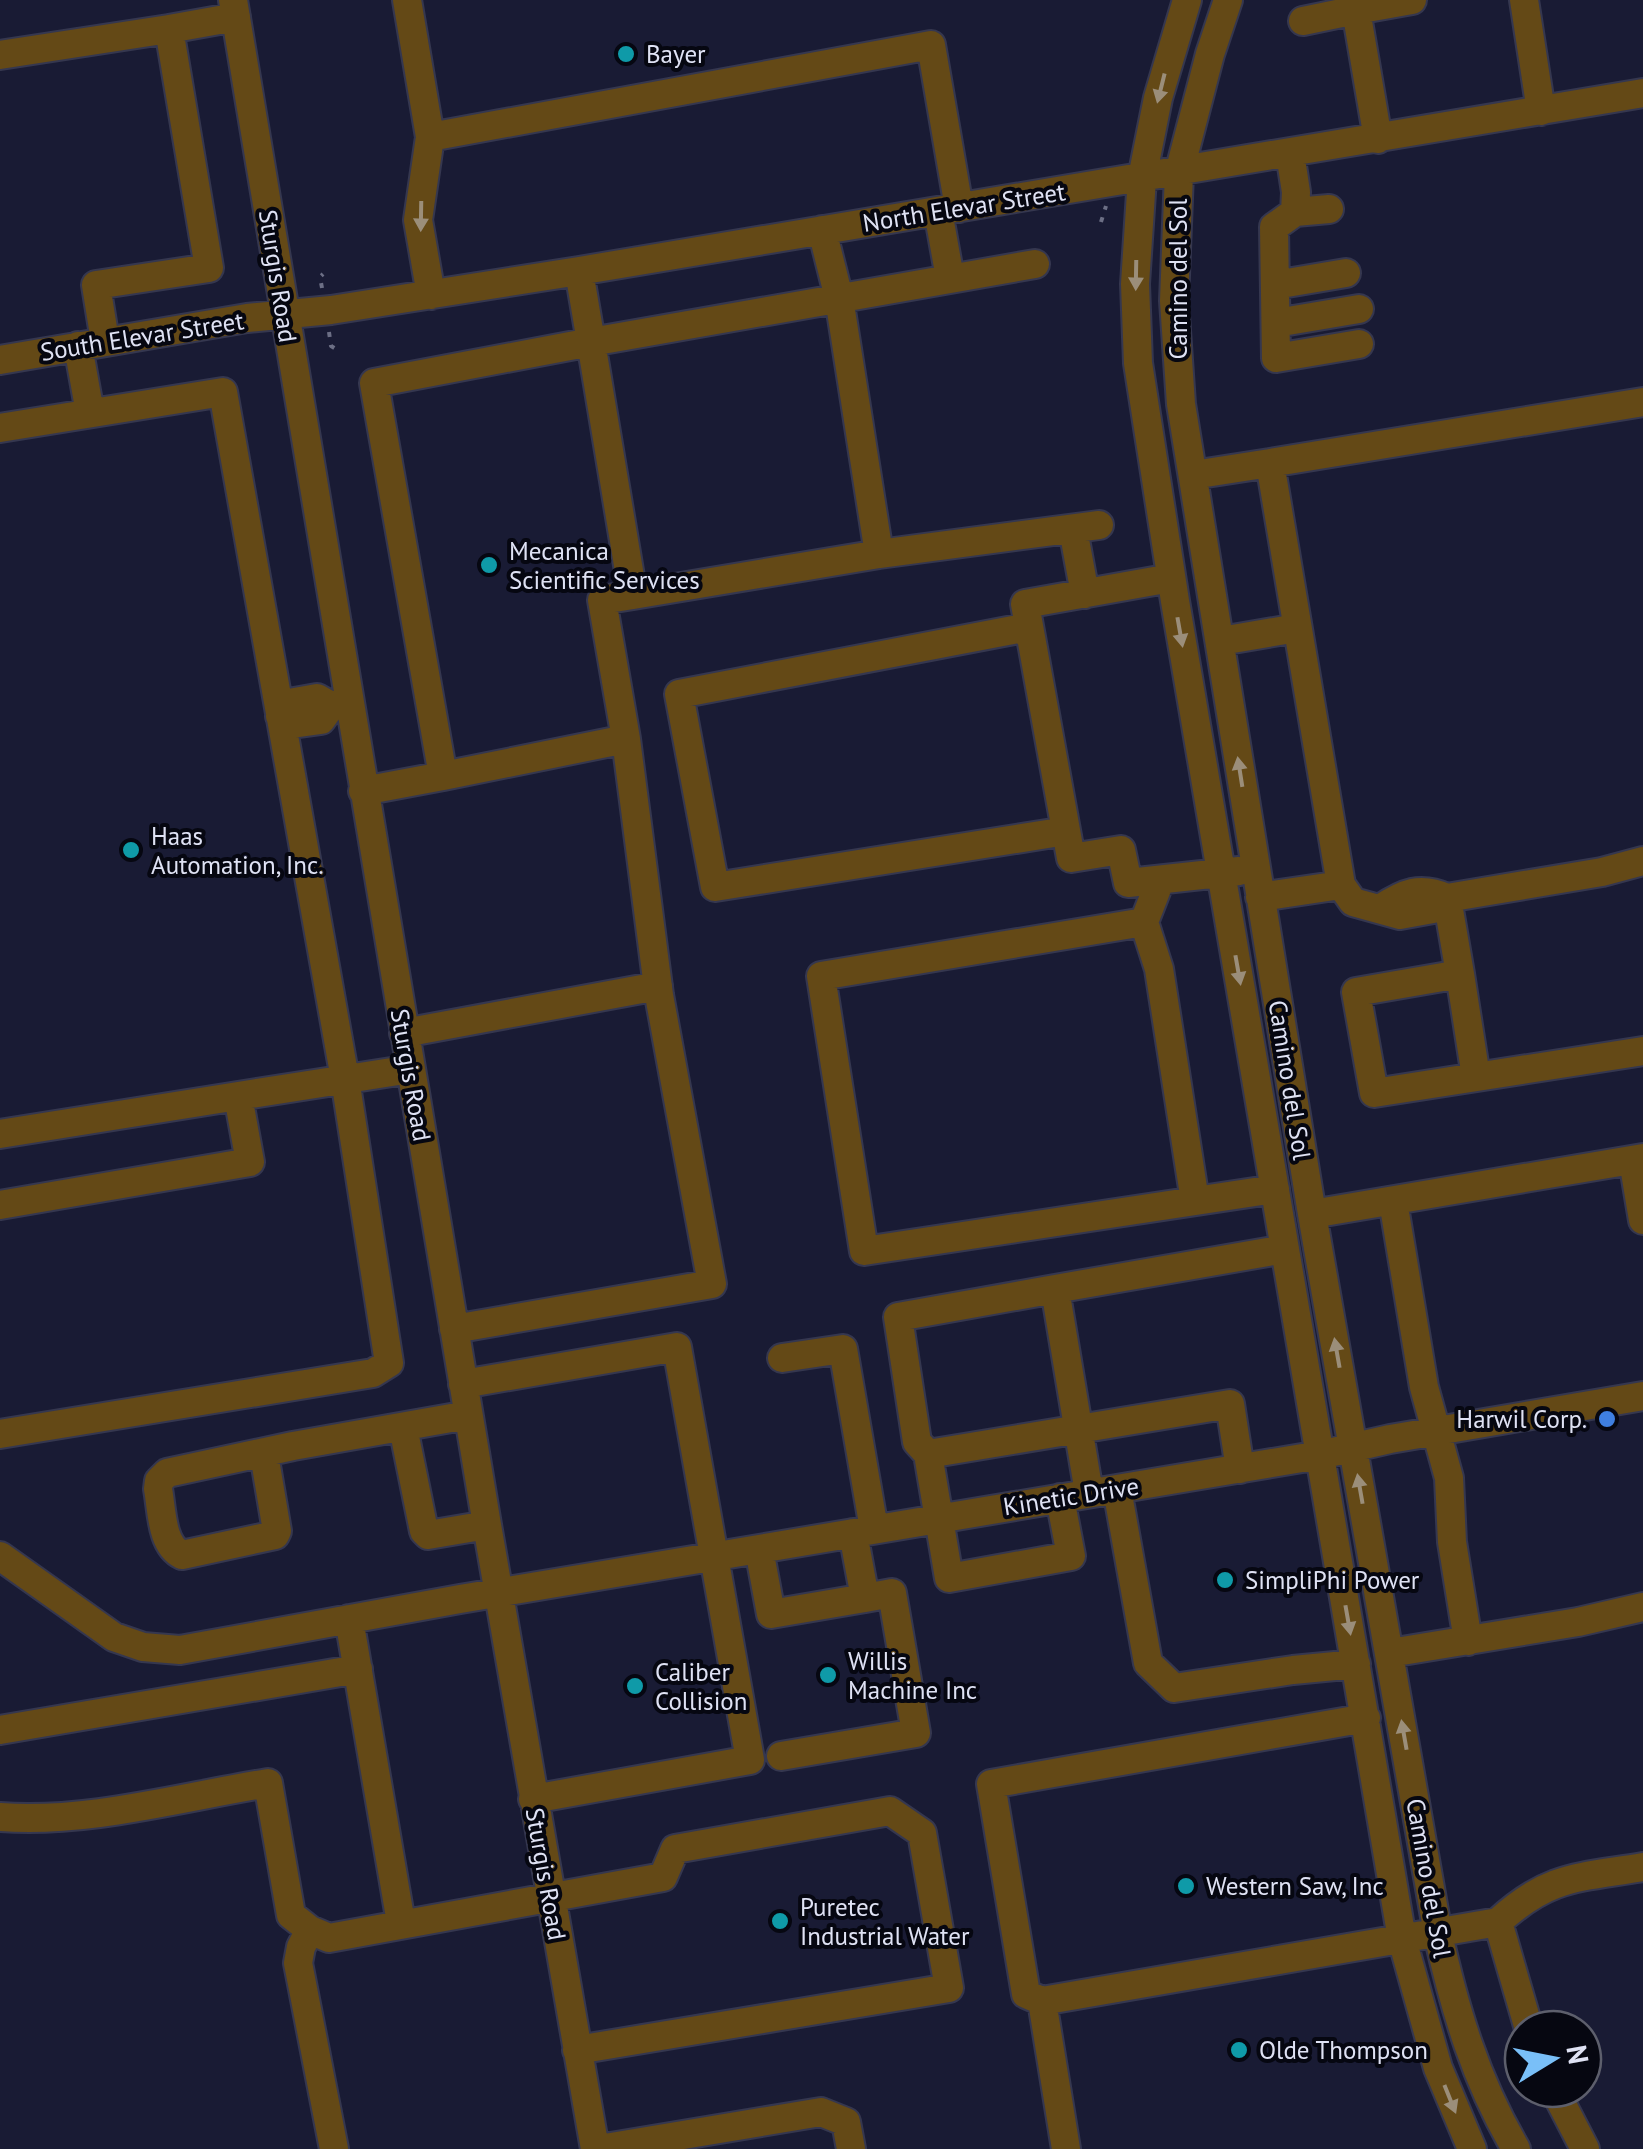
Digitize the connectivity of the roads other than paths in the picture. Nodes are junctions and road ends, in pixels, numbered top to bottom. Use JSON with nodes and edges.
{"nodes":[{"id":1,"x":407,"y":0,"type":"edge"},
{"id":2,"x":1187,"y":0,"type":"edge"},
{"id":3,"x":1228,"y":0,"type":"edge"},
{"id":4,"x":1412,"y":0,"type":"edge"},
{"id":5,"x":1524,"y":0,"type":"edge"},
{"id":6,"x":234,"y":8,"type":"edge"},
{"id":7,"x":1356,"y":10,"type":"junction"},
{"id":8,"x":1303,"y":20,"type":"dead end"},
{"id":9,"x":169,"y":28,"type":"junction"},
{"id":10,"x":0,"y":55,"type":"edge"},
{"id":11,"x":1643,"y":93,"type":"edge"},
{"id":12,"x":1541,"y":110,"type":"junction"},
{"id":13,"x":430,"y":138,"type":"junction"},
{"id":14,"x":1378,"y":139,"type":"junction"},
{"id":15,"x":1290,"y":153,"type":"junction"},
{"id":16,"x":1179,"y":172,"type":"junction"},
{"id":17,"x":1142,"y":178,"type":"junction"},
{"id":18,"x":1329,"y":209,"type":"dead end"},
{"id":19,"x":948,"y":210,"type":"junction"},
{"id":20,"x":1295,"y":212,"type":"junction"},
{"id":21,"x":822,"y":230,"type":"junction"},
{"id":22,"x":1035,"y":264,"type":"dead end"},
{"id":23,"x":579,"y":271,"type":"junction"},
{"id":24,"x":1346,"y":273,"type":"dead end"},
{"id":25,"x":950,"y":278,"type":"junction"},
{"id":26,"x":1275,"y":285,"type":"junction"},
{"id":27,"x":430,"y":295,"type":"junction"},
{"id":28,"x":839,"y":298,"type":"junction"},
{"id":29,"x":1359,"y":309,"type":"dead end"},
{"id":30,"x":284,"y":315,"type":"junction"},
{"id":31,"x":1276,"y":323,"type":"junction"},
{"id":32,"x":590,"y":342,"type":"junction"},
{"id":33,"x":92,"y":344,"type":"junction"},
{"id":34,"x":1359,"y":344,"type":"dead end"},
{"id":35,"x":0,"y":360,"type":"edge"},
{"id":36,"x":1643,"y":402,"type":"edge"},
{"id":37,"x":90,"y":413,"type":"junction"},
{"id":38,"x":0,"y":428,"type":"edge"},
{"id":39,"x":1270,"y":463,"type":"junction"},
{"id":40,"x":1193,"y":475,"type":"junction"},
{"id":41,"x":879,"y":554,"type":"junction"},
{"id":42,"x":1171,"y":578,"type":"junction"},
{"id":43,"x":1085,"y":594,"type":"junction"},
{"id":44,"x":633,"y":595,"type":"junction"},
{"id":45,"x":1029,"y":627,"type":"junction"},
{"id":46,"x":1298,"y":628,"type":"junction"},
{"id":47,"x":1221,"y":641,"type":"junction"},
{"id":48,"x":340,"y":704,"type":"junction"},
{"id":49,"x":280,"y":716,"type":"junction"},
{"id":50,"x":626,"y":739,"type":"junction"},
{"id":51,"x":444,"y":776,"type":"junction"},
{"id":52,"x":363,"y":791,"type":"junction"},
{"id":53,"x":1066,"y":830,"type":"junction"},
{"id":54,"x":1643,"y":861,"type":"edge"},
{"id":55,"x":1255,"y":868,"type":"junction"},
{"id":56,"x":1222,"y":874,"type":"junction"},
{"id":57,"x":1160,"y":881,"type":"junction"},
{"id":58,"x":1341,"y":885,"type":"junction"},
{"id":59,"x":1260,"y":898,"type":"junction"},
{"id":60,"x":1447,"y":898,"type":"junction"},
{"id":61,"x":1144,"y":922,"type":"junction"},
{"id":62,"x":1460,"y":974,"type":"junction"},
{"id":63,"x":658,"y":986,"type":"junction"},
{"id":64,"x":404,"y":1033,"type":"junction"},
{"id":65,"x":1643,"y":1050,"type":"edge"},
{"id":66,"x":411,"y":1070,"type":"junction"},
{"id":67,"x":1476,"y":1077,"type":"junction"},
{"id":68,"x":345,"y":1079,"type":"junction"},
{"id":69,"x":238,"y":1096,"type":"junction"},
{"id":70,"x":0,"y":1134,"type":"edge"},
{"id":71,"x":1638,"y":1159,"type":"edge"},
{"id":72,"x":1275,"y":1189,"type":"junction"},
{"id":73,"x":1393,"y":1200,"type":"junction"},
{"id":74,"x":1194,"y":1202,"type":"junction"},
{"id":75,"x":0,"y":1206,"type":"edge"},
{"id":76,"x":1312,"y":1214,"type":"junction"},
{"id":77,"x":1643,"y":1220,"type":"edge"},
{"id":78,"x":1285,"y":1249,"type":"junction"},
{"id":79,"x":1055,"y":1290,"type":"junction"},
{"id":80,"x":454,"y":1329,"type":"junction"},
{"id":81,"x":782,"y":1358,"type":"dead end"},
{"id":82,"x":463,"y":1384,"type":"junction"},
{"id":83,"x":1643,"y":1396,"type":"edge"},
{"id":84,"x":468,"y":1415,"type":"junction"},
{"id":85,"x":403,"y":1426,"type":"junction"},
{"id":86,"x":1079,"y":1430,"type":"junction"},
{"id":87,"x":1437,"y":1431,"type":"junction"},
{"id":88,"x":0,"y":1434,"type":"edge"},
{"id":89,"x":1354,"y":1449,"type":"junction"},
{"id":90,"x":264,"y":1454,"type":"junction"},
{"id":91,"x":928,"y":1454,"type":"junction"},
{"id":92,"x":1320,"y":1455,"type":"junction"},
{"id":93,"x":1240,"y":1469,"type":"junction"},
{"id":94,"x":1103,"y":1491,"type":"junction"},
{"id":95,"x":1060,"y":1498,"type":"junction"},
{"id":96,"x":940,"y":1518,"type":"junction"},
{"id":97,"x":487,"y":1525,"type":"junction"},
{"id":98,"x":864,"y":1531,"type":"junction"},
{"id":99,"x":758,"y":1549,"type":"junction"},
{"id":100,"x":0,"y":1556,"type":"edge"},
{"id":101,"x":715,"y":1557,"type":"junction"},
{"id":102,"x":499,"y":1593,"type":"junction"},
{"id":103,"x":865,"y":1598,"type":"junction"},
{"id":104,"x":1643,"y":1607,"type":"edge"},
{"id":105,"x":349,"y":1619,"type":"junction"},
{"id":106,"x":1468,"y":1641,"type":"junction"},
{"id":107,"x":1390,"y":1654,"type":"junction"},
{"id":108,"x":1356,"y":1664,"type":"junction"},
{"id":109,"x":358,"y":1670,"type":"junction"},
{"id":110,"x":1366,"y":1718,"type":"junction"},
{"id":111,"x":0,"y":1730,"type":"edge"},
{"id":112,"x":781,"y":1756,"type":"dead end"},
{"id":113,"x":533,"y":1798,"type":"junction"},
{"id":114,"x":0,"y":1817,"type":"edge"},
{"id":115,"x":1643,"y":1867,"type":"edge"},
{"id":116,"x":550,"y":1898,"type":"junction"},
{"id":117,"x":1498,"y":1922,"type":"junction"},
{"id":118,"x":401,"y":1923,"type":"junction"},
{"id":119,"x":310,"y":1930,"type":"junction"},
{"id":120,"x":1438,"y":1934,"type":"junction"},
{"id":121,"x":1402,"y":1939,"type":"junction"},
{"id":122,"x":1042,"y":2001,"type":"junction"},
{"id":123,"x":1523,"y":2009,"type":"edge"},
{"id":124,"x":577,"y":2050,"type":"junction"},
{"id":125,"x":1564,"y":2109,"type":"edge"},
{"id":126,"x":672,"y":2143,"type":"edge"},
{"id":127,"x":334,"y":2149,"type":"edge"},
{"id":128,"x":597,"y":2149,"type":"edge"},
{"id":129,"x":851,"y":2149,"type":"edge"},
{"id":130,"x":1066,"y":2149,"type":"edge"},
{"id":131,"x":1472,"y":2149,"type":"edge"},
{"id":132,"x":1516,"y":2149,"type":"edge"},
{"id":133,"x":1585,"y":2149,"type":"edge"}],
"edges":[{"from":1,"to":13,"type":"street"},
{"from":2,"to":17,"type":"street","name":"Camino del Sol","one_way":true},
{"from":3,"to":16,"type":"street","name":"Camino del Sol"},
{"from":4,"to":7,"type":"street"},
{"from":5,"to":12,"type":"street"},
{"from":6,"to":9,"type":"street"},
{"from":6,"to":30,"type":"street","name":"Sturgis Road"},
{"from":7,"to":8,"type":"street"},
{"from":7,"to":14,"type":"street"},
{"from":9,"to":10,"type":"street"},
{"from":9,"to":33,"type":"street"},
{"from":11,"to":12,"type":"street","name":"North Elevar Street"},
{"from":12,"to":14,"type":"street","name":"North Elevar Street"},
{"from":13,"to":19,"type":"street"},
{"from":13,"to":27,"type":"street","one_way":true},
{"from":14,"to":15,"type":"street","name":"North Elevar Street"},
{"from":15,"to":16,"type":"street","name":"North Elevar Street"},
{"from":15,"to":20,"type":"street"},
{"from":16,"to":17,"type":"street","name":"North Elevar Street"},
{"from":16,"to":40,"type":"street","name":"Camino del Sol"},
{"from":17,"to":19,"type":"street","name":"North Elevar Street"},
{"from":17,"to":42,"type":"street","name":"Camino del Sol","one_way":true},
{"from":18,"to":20,"type":"street"},
{"from":19,"to":21,"type":"street","name":"North Elevar Street"},
{"from":19,"to":25,"type":"street"},
{"from":20,"to":26,"type":"street"},
{"from":21,"to":23,"type":"street","name":"North Elevar Street"},
{"from":21,"to":28,"type":"street"},
{"from":22,"to":25,"type":"street"},
{"from":23,"to":27,"type":"street","name":"North Elevar Street"},
{"from":23,"to":32,"type":"street"},
{"from":24,"to":26,"type":"street"},
{"from":25,"to":28,"type":"street"},
{"from":26,"to":31,"type":"street"},
{"from":27,"to":30,"type":"street","name":"North Elevar Street"},
{"from":28,"to":32,"type":"street"},
{"from":28,"to":41,"type":"street"},
{"from":29,"to":31,"type":"street"},
{"from":30,"to":33,"type":"street","name":"South Elevar Street"},
{"from":30,"to":48,"type":"street","name":"Sturgis Road"},
{"from":31,"to":34,"type":"street"},
{"from":32,"to":44,"type":"street"},
{"from":32,"to":51,"type":"street"},
{"from":33,"to":35,"type":"street","name":"South Elevar Street"},
{"from":33,"to":37,"type":"street"},
{"from":36,"to":39,"type":"street"},
{"from":37,"to":38,"type":"street"},
{"from":37,"to":49,"type":"street"},
{"from":39,"to":40,"type":"street"},
{"from":39,"to":46,"type":"street"},
{"from":40,"to":47,"type":"street","name":"Camino del Sol"},
{"from":41,"to":43,"type":"street"},
{"from":41,"to":44,"type":"street"},
{"from":42,"to":43,"type":"street"},
{"from":42,"to":56,"type":"street","name":"Camino del Sol","one_way":true},
{"from":43,"to":45,"type":"street"},
{"from":44,"to":50,"type":"street"},
{"from":45,"to":53,"type":"street"},
{"from":45,"to":53,"type":"street"},
{"from":46,"to":47,"type":"street"},
{"from":46,"to":58,"type":"street"},
{"from":55,"to":47,"type":"street","name":"Camino del Sol","one_way":true},
{"from":48,"to":49,"type":"street"},
{"from":48,"to":52,"type":"street","name":"Sturgis Road"},
{"from":49,"to":68,"type":"street"},
{"from":50,"to":51,"type":"street"},
{"from":50,"to":63,"type":"street"},
{"from":51,"to":52,"type":"street"},
{"from":52,"to":64,"type":"street","name":"Sturgis Road"},
{"from":53,"to":57,"type":"street"},
{"from":54,"to":60,"type":"street"},
{"from":55,"to":56,"type":"street"},
{"from":55,"to":59,"type":"street","name":"Camino del Sol"},
{"from":56,"to":57,"type":"street"},
{"from":56,"to":72,"type":"street","name":"Camino del Sol","one_way":true},
{"from":57,"to":61,"type":"street"},
{"from":58,"to":59,"type":"street"},
{"from":58,"to":60,"type":"street"},
{"from":59,"to":76,"type":"street","name":"Camino del Sol"},
{"from":60,"to":62,"type":"street"},
{"from":61,"to":74,"type":"street"},
{"from":61,"to":74,"type":"street"},
{"from":62,"to":67,"type":"street"},
{"from":62,"to":67,"type":"street"},
{"from":63,"to":64,"type":"street"},
{"from":63,"to":80,"type":"street"},
{"from":64,"to":66,"type":"street","name":"Sturgis Road"},
{"from":65,"to":67,"type":"street"},
{"from":66,"to":68,"type":"street"},
{"from":66,"to":80,"type":"street","name":"Sturgis Road"},
{"from":68,"to":69,"type":"street"},
{"from":68,"to":88,"type":"street"},
{"from":69,"to":70,"type":"street"},
{"from":69,"to":75,"type":"street"},
{"from":71,"to":73,"type":"street"},
{"from":71,"to":77,"type":"street"},
{"from":72,"to":74,"type":"street"},
{"from":72,"to":78,"type":"street","name":"Camino del Sol"},
{"from":73,"to":76,"type":"street"},
{"from":73,"to":87,"type":"street"},
{"from":89,"to":76,"type":"street","name":"Camino del Sol","one_way":true},
{"from":78,"to":79,"type":"street"},
{"from":78,"to":92,"type":"street","name":"Camino del Sol"},
{"from":79,"to":86,"type":"street"},
{"from":79,"to":91,"type":"street"},
{"from":80,"to":82,"type":"street","name":"Sturgis Road"},
{"from":81,"to":98,"type":"street"},
{"from":82,"to":84,"type":"street","name":"Sturgis Road"},
{"from":82,"to":101,"type":"street"},
{"from":83,"to":87,"type":"street","name":"Kinetic Drive"},
{"from":84,"to":85,"type":"street"},
{"from":84,"to":97,"type":"street","name":"Sturgis Road"},
{"from":85,"to":90,"type":"street"},
{"from":85,"to":97,"type":"street"},
{"from":86,"to":91,"type":"street"},
{"from":86,"to":93,"type":"street"},
{"from":86,"to":94,"type":"street"},
{"from":87,"to":89,"type":"street","name":"Kinetic Drive"},
{"from":87,"to":106,"type":"street"},
{"from":89,"to":92,"type":"street","name":"Kinetic Drive"},
{"from":107,"to":89,"type":"street","name":"Camino del Sol","one_way":true},
{"from":90,"to":90,"type":"street"},
{"from":91,"to":96,"type":"street"},
{"from":92,"to":93,"type":"street","name":"Kinetic Drive"},
{"from":92,"to":108,"type":"street","name":"Camino del Sol","one_way":true},
{"from":93,"to":94,"type":"street","name":"Kinetic Drive"},
{"from":94,"to":95,"type":"street","name":"Kinetic Drive"},
{"from":94,"to":108,"type":"street"},
{"from":95,"to":96,"type":"street","name":"Kinetic Drive"},
{"from":95,"to":96,"type":"street"},
{"from":96,"to":98,"type":"street","name":"Kinetic Drive"},
{"from":97,"to":102,"type":"street","name":"Sturgis Road"},
{"from":98,"to":99,"type":"street","name":"Kinetic Drive"},
{"from":98,"to":103,"type":"street"},
{"from":99,"to":101,"type":"street","name":"Kinetic Drive"},
{"from":99,"to":103,"type":"street"},
{"from":100,"to":105,"type":"street","name":"Kinetic Drive"},
{"from":101,"to":102,"type":"street","name":"Kinetic Drive"},
{"from":101,"to":113,"type":"street"},
{"from":102,"to":105,"type":"street","name":"Kinetic Drive"},
{"from":102,"to":113,"type":"street","name":"Sturgis Road"},
{"from":103,"to":112,"type":"street"},
{"from":104,"to":106,"type":"street"},
{"from":105,"to":109,"type":"street"},
{"from":106,"to":107,"type":"street"},
{"from":120,"to":107,"type":"street","name":"Camino del Sol","one_way":true},
{"from":108,"to":110,"type":"street","name":"Camino del Sol"},
{"from":109,"to":111,"type":"street"},
{"from":109,"to":118,"type":"street"},
{"from":110,"to":121,"type":"street","name":"Camino del Sol"},
{"from":110,"to":122,"type":"street"},
{"from":113,"to":116,"type":"street","name":"Sturgis Road"},
{"from":114,"to":119,"type":"street"},
{"from":115,"to":117,"type":"street"},
{"from":116,"to":118,"type":"street"},
{"from":116,"to":124,"type":"street","name":"Sturgis Road"},
{"from":116,"to":124,"type":"street"},
{"from":117,"to":120,"type":"street"},
{"from":117,"to":123,"type":"street"},
{"from":118,"to":119,"type":"street"},
{"from":119,"to":127,"type":"street"},
{"from":120,"to":121,"type":"street"},
{"from":120,"to":132,"type":"street","name":"Camino del Sol"},
{"from":121,"to":122,"type":"street"},
{"from":121,"to":131,"type":"street","name":"Camino del Sol","one_way":true},
{"from":122,"to":130,"type":"street"},
{"from":124,"to":128,"type":"street","name":"Sturgis Road"},
{"from":125,"to":133,"type":"street"},
{"from":126,"to":128,"type":"street"},
{"from":126,"to":129,"type":"street"}]}
